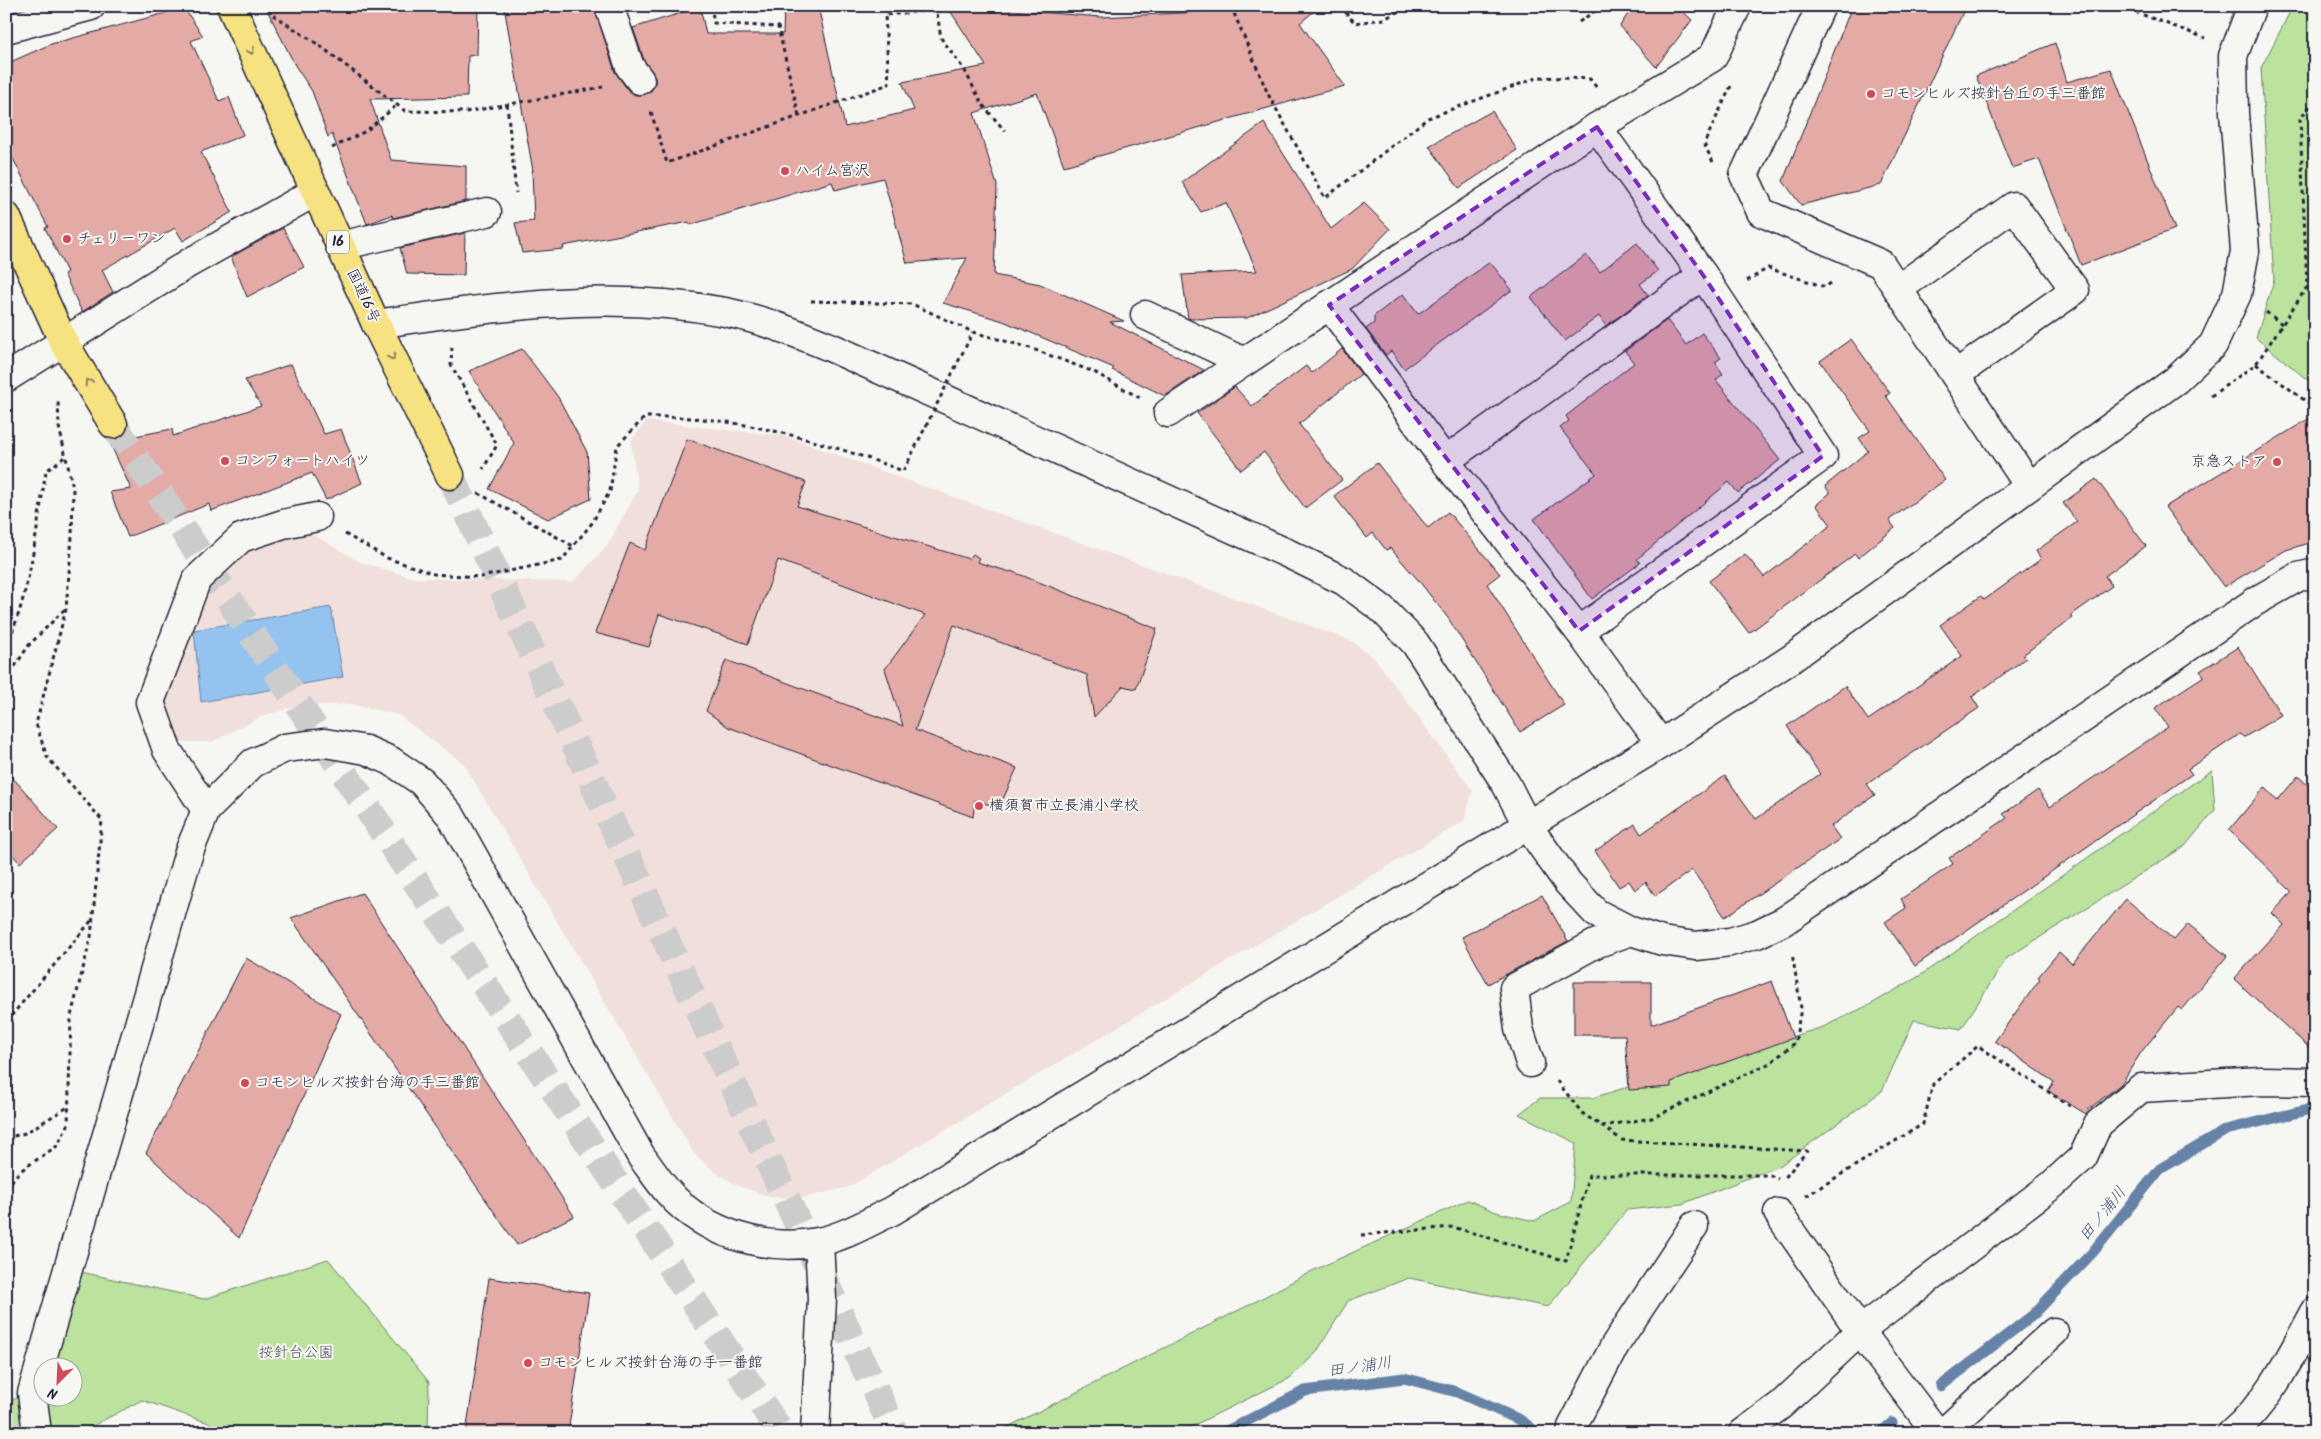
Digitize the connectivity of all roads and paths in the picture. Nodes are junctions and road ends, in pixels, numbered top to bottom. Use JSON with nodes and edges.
{"nodes":[{"id":1,"x":91,"y":6,"type":"edge"},
{"id":2,"x":231,"y":6,"type":"edge"},
{"id":3,"x":609,"y":6,"type":"edge"},
{"id":4,"x":711,"y":6,"type":"edge"},
{"id":5,"x":942,"y":6,"type":"edge"},
{"id":6,"x":1232,"y":6,"type":"edge"},
{"id":7,"x":1340,"y":6,"type":"edge"},
{"id":8,"x":1409,"y":6,"type":"edge"},
{"id":9,"x":1602,"y":6,"type":"edge"},
{"id":10,"x":1737,"y":6,"type":"edge"},
{"id":11,"x":1820,"y":6,"type":"edge"},
{"id":12,"x":2130,"y":6,"type":"edge"},
{"id":13,"x":2252,"y":6,"type":"edge"},
{"id":14,"x":936,"y":8,"type":"edge"},
{"id":15,"x":269,"y":12,"type":"dead end"},
{"id":16,"x":1579,"y":22,"type":"dead end"},
{"id":17,"x":6,"y":29,"type":"edge"},
{"id":18,"x":2207,"y":38,"type":"dead end"},
{"id":19,"x":640,"y":80,"type":"junction"},
{"id":20,"x":2315,"y":100,"type":"edge"},
{"id":21,"x":508,"y":104,"type":"junction"},
{"id":22,"x":397,"y":105,"type":"junction"},
{"id":23,"x":799,"y":116,"type":"junction"},
{"id":24,"x":1608,"y":121,"type":"junction"},
{"id":25,"x":1005,"y":131,"type":"dead end"},
{"id":26,"x":324,"y":152,"type":"dead end"},
{"id":27,"x":315,"y":192,"type":"junction"},
{"id":28,"x":517,"y":198,"type":"dead end"},
{"id":29,"x":487,"y":212,"type":"dead end"},
{"id":30,"x":6,"y":216,"type":"edge"},
{"id":31,"x":340,"y":246,"type":"junction"},
{"id":32,"x":1703,"y":275,"type":"junction"},
{"id":33,"x":1840,"y":278,"type":"dead end"},
{"id":34,"x":1898,"y":289,"type":"junction"},
{"id":35,"x":1719,"y":299,"type":"junction"},
{"id":36,"x":1329,"y":306,"type":"junction"},
{"id":37,"x":2263,"y":310,"type":"dead end"},
{"id":38,"x":453,"y":314,"type":"junction"},
{"id":39,"x":1145,"y":314,"type":"dead end"},
{"id":40,"x":376,"y":324,"type":"junction"},
{"id":41,"x":2282,"y":324,"type":"junction"},
{"id":42,"x":782,"y":328,"type":"junction"},
{"id":43,"x":973,"y":332,"type":"junction"},
{"id":44,"x":63,"y":341,"type":"junction"},
{"id":45,"x":1244,"y":362,"type":"junction"},
{"id":46,"x":1955,"y":375,"type":"junction"},
{"id":47,"x":6,"y":378,"type":"edge"},
{"id":48,"x":58,"y":392,"type":"dead end"},
{"id":49,"x":2315,"y":408,"type":"edge"},
{"id":50,"x":1168,"y":413,"type":"joint"},
{"id":51,"x":114,"y":424,"type":"tunnel mouth"},
{"id":52,"x":66,"y":456,"type":"junction"},
{"id":53,"x":1445,"y":461,"type":"junction"},
{"id":54,"x":480,"y":474,"type":"dead end"},
{"id":55,"x":460,"y":482,"type":"joint"},
{"id":56,"x":2029,"y":486,"type":"junction"},
{"id":57,"x":317,"y":517,"type":"joint"},
{"id":58,"x":573,"y":546,"type":"junction"},
{"id":59,"x":2315,"y":573,"type":"edge"},
{"id":60,"x":66,"y":609,"type":"junction"},
{"id":61,"x":1579,"y":632,"type":"junction"},
{"id":62,"x":6,"y":647,"type":"edge"},
{"id":63,"x":6,"y":680,"type":"edge"},
{"id":64,"x":1661,"y":744,"type":"junction"},
{"id":65,"x":206,"y":810,"type":"junction"},
{"id":66,"x":1527,"y":825,"type":"junction"},
{"id":67,"x":93,"y":920,"type":"junction"},
{"id":68,"x":1784,"y":921,"type":"junction"},
{"id":69,"x":1631,"y":932,"type":"junction"},
{"id":70,"x":6,"y":1022,"type":"edge"},
{"id":71,"x":1530,"y":1063,"type":"dead end"},
{"id":72,"x":1555,"y":1078,"type":"dead end"},
{"id":73,"x":2315,"y":1082,"type":"edge"},
{"id":74,"x":69,"y":1106,"type":"junction"},
{"id":75,"x":2098,"y":1124,"type":"junction"},
{"id":76,"x":1601,"y":1126,"type":"junction"},
{"id":77,"x":6,"y":1138,"type":"edge"},
{"id":78,"x":1782,"y":1181,"type":"junction"},
{"id":79,"x":6,"y":1188,"type":"edge"},
{"id":80,"x":1785,"y":1209,"type":"junction"},
{"id":81,"x":1694,"y":1226,"type":"dead end"},
{"id":82,"x":1361,"y":1235,"type":"dead end"},
{"id":83,"x":819,"y":1242,"type":"junction"},
{"id":84,"x":6,"y":1270,"type":"edge"},
{"id":85,"x":2315,"y":1312,"type":"edge"},
{"id":86,"x":1860,"y":1331,"type":"junction"},
{"id":87,"x":2054,"y":1332,"type":"dead end"},
{"id":88,"x":43,"y":1356,"type":"edge"},
{"id":89,"x":32,"y":1382,"type":"edge"},
{"id":90,"x":35,"y":1406,"type":"edge"},
{"id":91,"x":37,"y":1433,"type":"edge"},
{"id":92,"x":815,"y":1433,"type":"edge"},
{"id":93,"x":1572,"y":1433,"type":"edge"},
{"id":94,"x":1743,"y":1433,"type":"edge"},
{"id":95,"x":1937,"y":1433,"type":"edge"},
{"id":96,"x":1943,"y":1433,"type":"edge"},
{"id":97,"x":2232,"y":1433,"type":"edge"}],
"edges":[{"from":1,"to":17,"type":"street"},
{"from":2,"to":27,"type":"highway","name":"国道16号","number":"16","one_way":true},
{"from":3,"to":19,"type":"street"},
{"from":4,"to":23,"type":"path"},
{"from":5,"to":14,"type":"path"},
{"from":6,"to":24,"type":"path"},
{"from":7,"to":8,"type":"path"},
{"from":9,"to":16,"type":"path"},
{"from":10,"to":24,"type":"street"},
{"from":11,"to":34,"type":"street"},
{"from":12,"to":18,"type":"path"},
{"from":13,"to":56,"type":"street"},
{"from":14,"to":23,"type":"path"},
{"from":14,"to":25,"type":"path"},
{"from":15,"to":22,"type":"path"},
{"from":19,"to":21,"type":"path"},
{"from":19,"to":23,"type":"path"},
{"from":20,"to":41,"type":"path"},
{"from":21,"to":22,"type":"path"},
{"from":21,"to":28,"type":"path"},
{"from":22,"to":26,"type":"path"},
{"from":24,"to":32,"type":"street"},
{"from":24,"to":36,"type":"street"},
{"from":27,"to":31,"type":"highway","name":"国道16号","number":"16"},
{"from":27,"to":44,"type":"street"},
{"from":29,"to":31,"type":"street"},
{"from":30,"to":44,"type":"highway"},
{"from":31,"to":40,"type":"highway","name":"国道16号","number":"16"},
{"from":32,"to":35,"type":"street"},
{"from":32,"to":53,"type":"street"},
{"from":33,"to":35,"type":"path"},
{"from":34,"to":46,"type":"street"},
{"from":34,"to":46,"type":"street"},
{"from":35,"to":61,"type":"street"},
{"from":36,"to":45,"type":"street"},
{"from":36,"to":53,"type":"street"},
{"from":37,"to":41,"type":"path"},
{"from":38,"to":40,"type":"street"},
{"from":38,"to":42,"type":"street"},
{"from":38,"to":54,"type":"path"},
{"from":39,"to":45,"type":"street"},
{"from":40,"to":55,"type":"highway","name":"国道16号","number":"16","one_way":true},
{"from":41,"to":49,"type":"path"},
{"from":42,"to":43,"type":"path"},
{"from":42,"to":66,"type":"street"},
{"from":43,"to":50,"type":"path"},
{"from":43,"to":58,"type":"path","bridge":true},
{"from":44,"to":47,"type":"street"},
{"from":51,"to":44,"type":"highway","one_way":true},
{"from":45,"to":50,"type":"street"},
{"from":46,"to":56,"type":"street"},
{"from":48,"to":52,"type":"path"},
{"from":52,"to":60,"type":"path"},
{"from":52,"to":62,"type":"path"},
{"from":53,"to":61,"type":"street"},
{"from":55,"to":58,"type":"path"},
{"from":56,"to":64,"type":"street"},
{"from":57,"to":58,"type":"path"},
{"from":57,"to":65,"type":"street"},
{"from":59,"to":68,"type":"street"},
{"from":60,"to":63,"type":"path"},
{"from":60,"to":67,"type":"path"},
{"from":61,"to":64,"type":"street"},
{"from":64,"to":66,"type":"street"},
{"from":65,"to":83,"type":"street"},
{"from":65,"to":88,"type":"street"},
{"from":66,"to":69,"type":"street"},
{"from":66,"to":83,"type":"street"},
{"from":67,"to":70,"type":"path"},
{"from":67,"to":74,"type":"path"},
{"from":68,"to":69,"type":"street"},
{"from":68,"to":76,"type":"path"},
{"from":69,"to":71,"type":"street"},
{"from":72,"to":76,"type":"path"},
{"from":73,"to":75,"type":"street"},
{"from":74,"to":77,"type":"path"},
{"from":74,"to":79,"type":"path"},
{"from":75,"to":80,"type":"path"},
{"from":75,"to":86,"type":"street"},
{"from":76,"to":78,"type":"path"},
{"from":78,"to":80,"type":"path"},
{"from":78,"to":82,"type":"path"},
{"from":80,"to":86,"type":"street"},
{"from":81,"to":93,"type":"street"},
{"from":83,"to":92,"type":"street"},
{"from":84,"to":89,"type":"path"},
{"from":85,"to":97,"type":"street"},
{"from":86,"to":94,"type":"street"},
{"from":86,"to":95,"type":"street"},
{"from":87,"to":96,"type":"street"},
{"from":90,"to":91,"type":"street"}]}
